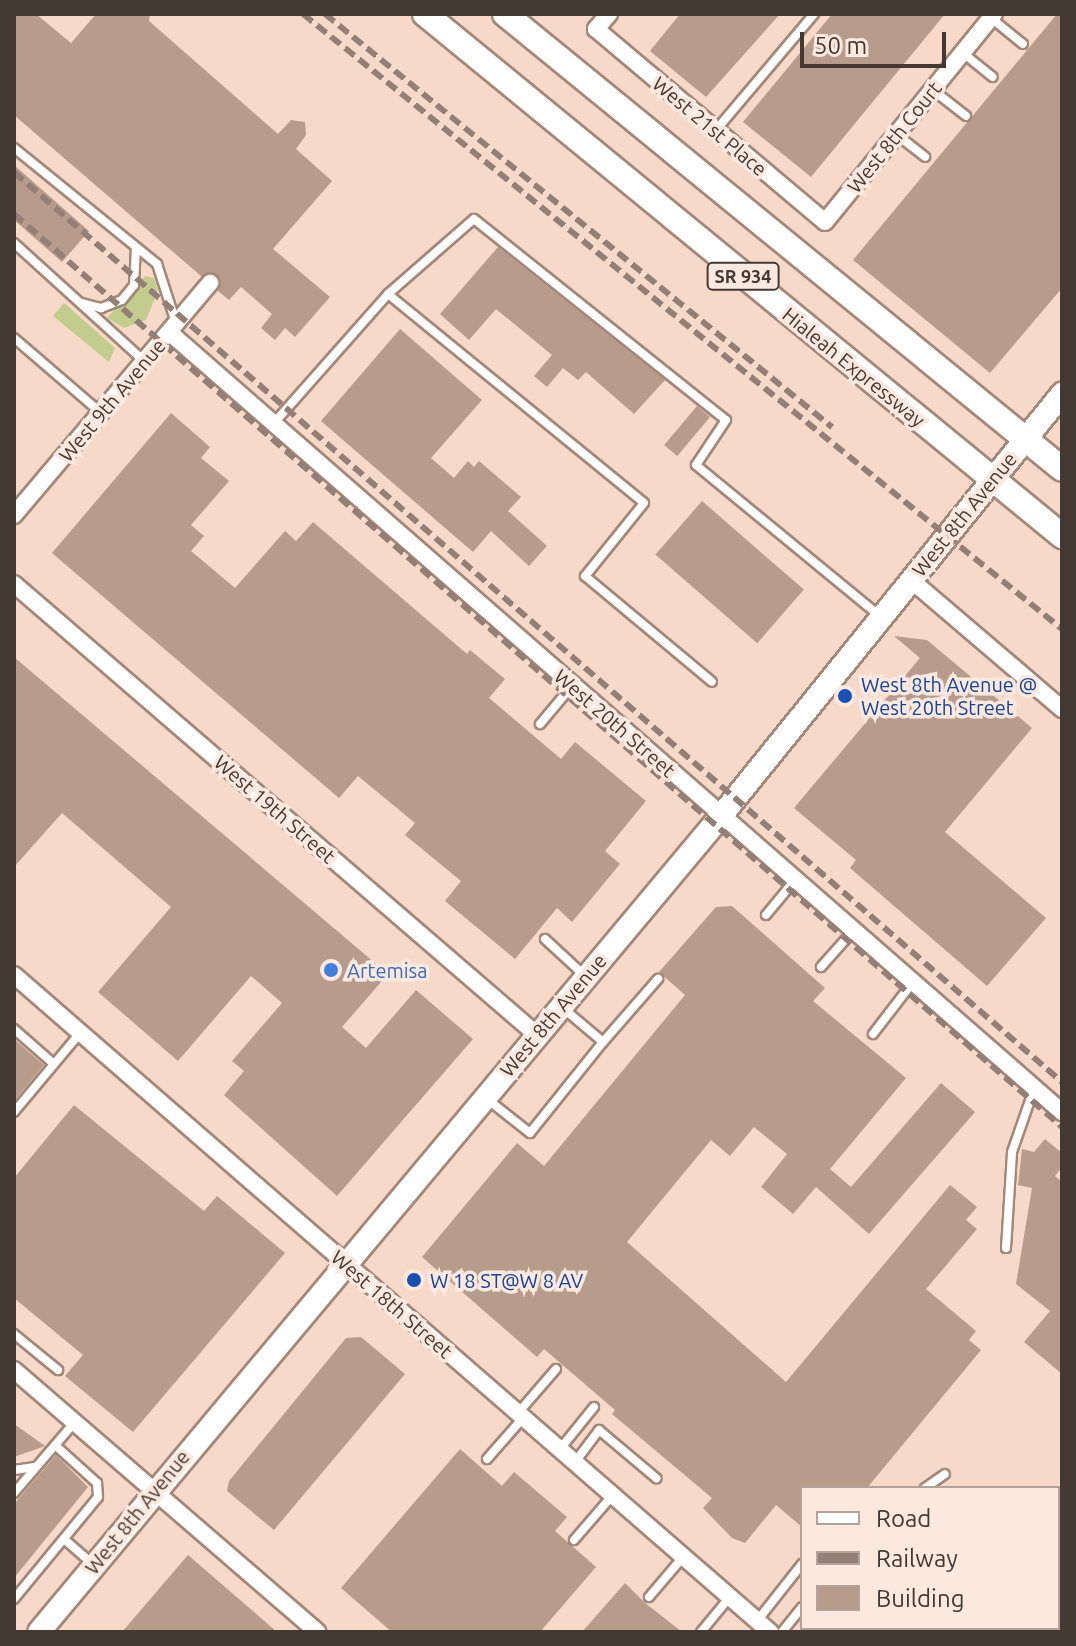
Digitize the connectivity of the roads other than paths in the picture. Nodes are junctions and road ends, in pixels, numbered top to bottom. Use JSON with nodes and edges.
{"nodes":[{"id":1,"x":425,"y":14,"type":"edge"},
{"id":2,"x":505,"y":14,"type":"edge"},
{"id":3,"x":609,"y":14,"type":"edge"},
{"id":4,"x":814,"y":14,"type":"edge"},
{"id":5,"x":992,"y":16,"type":"edge"},
{"id":6,"x":1023,"y":44,"type":"dead end"},
{"id":7,"x":963,"y":53,"type":"junction"},
{"id":8,"x":993,"y":77,"type":"dead end"},
{"id":9,"x":932,"y":90,"type":"junction"},
{"id":10,"x":966,"y":116,"type":"dead end"},
{"id":11,"x":716,"y":130,"type":"junction"},
{"id":12,"x":896,"y":134,"type":"junction"},
{"id":13,"x":14,"y":148,"type":"edge"},
{"id":14,"x":925,"y":157,"type":"dead end"},
{"id":15,"x":825,"y":222,"type":"joint"},
{"id":16,"x":14,"y":243,"type":"edge"},
{"id":17,"x":136,"y":248,"type":"junction"},
{"id":18,"x":210,"y":283,"type":"dead end"},
{"id":19,"x":388,"y":294,"type":"junction"},
{"id":20,"x":77,"y":301,"type":"junction"},
{"id":21,"x":172,"y":328,"type":"junction"},
{"id":22,"x":14,"y":338,"type":"edge"},
{"id":23,"x":145,"y":361,"type":"junction"},
{"id":24,"x":1062,"y":394,"type":"edge"},
{"id":25,"x":101,"y":413,"type":"junction"},
{"id":26,"x":273,"y":423,"type":"junction"},
{"id":27,"x":1025,"y":438,"type":"junction"},
{"id":28,"x":1062,"y":469,"type":"edge"},
{"id":29,"x":992,"y":481,"type":"junction"},
{"id":30,"x":14,"y":515,"type":"edge"},
{"id":31,"x":1062,"y":536,"type":"edge"},
{"id":32,"x":911,"y":580,"type":"junction"},
{"id":33,"x":14,"y":584,"type":"edge"},
{"id":34,"x":881,"y":617,"type":"junction"},
{"id":35,"x":712,"y":682,"type":"dead end"},
{"id":36,"x":572,"y":686,"type":"junction"},
{"id":37,"x":1062,"y":709,"type":"edge"},
{"id":38,"x":540,"y":724,"type":"dead end"},
{"id":39,"x":721,"y":816,"type":"junction"},
{"id":40,"x":795,"y":880,"type":"junction"},
{"id":41,"x":766,"y":915,"type":"dead end"},
{"id":42,"x":853,"y":931,"type":"junction"},
{"id":43,"x":545,"y":939,"type":"dead end"},
{"id":44,"x":821,"y":967,"type":"dead end"},
{"id":45,"x":14,"y":975,"type":"edge"},
{"id":46,"x":585,"y":977,"type":"junction"},
{"id":47,"x":658,"y":979,"type":"dead end"},
{"id":48,"x":913,"y":982,"type":"junction"},
{"id":49,"x":561,"y":1006,"type":"junction"},
{"id":50,"x":14,"y":1029,"type":"edge"},
{"id":51,"x":80,"y":1033,"type":"junction"},
{"id":52,"x":873,"y":1034,"type":"dead end"},
{"id":53,"x":537,"y":1035,"type":"junction"},
{"id":54,"x":603,"y":1042,"type":"junction"},
{"id":55,"x":54,"y":1064,"type":"junction"},
{"id":56,"x":1034,"y":1088,"type":"junction"},
{"id":57,"x":484,"y":1097,"type":"junction"},
{"id":58,"x":14,"y":1112,"type":"edge"},
{"id":59,"x":1062,"y":1112,"type":"edge"},
{"id":60,"x":1006,"y":1248,"type":"dead end"},
{"id":61,"x":345,"y":1263,"type":"junction"},
{"id":62,"x":14,"y":1334,"type":"edge"},
{"id":63,"x":556,"y":1369,"type":"dead end"},
{"id":64,"x":14,"y":1370,"type":"edge"},
{"id":65,"x":58,"y":1370,"type":"dead end"},
{"id":66,"x":594,"y":1407,"type":"dead end"},
{"id":67,"x":521,"y":1416,"type":"junction"},
{"id":68,"x":75,"y":1422,"type":"junction"},
{"id":69,"x":56,"y":1446,"type":"junction"},
{"id":70,"x":560,"y":1449,"type":"junction"},
{"id":71,"x":487,"y":1459,"type":"dead end"},
{"id":72,"x":575,"y":1462,"type":"junction"},
{"id":73,"x":35,"y":1467,"type":"junction"},
{"id":74,"x":14,"y":1470,"type":"edge"},
{"id":75,"x":945,"y":1474,"type":"dead end"},
{"id":76,"x":656,"y":1478,"type":"dead end"},
{"id":77,"x":928,"y":1486,"type":"edge"},
{"id":78,"x":154,"y":1491,"type":"junction"},
{"id":79,"x":14,"y":1493,"type":"edge"},
{"id":80,"x":613,"y":1495,"type":"junction"},
{"id":81,"x":64,"y":1539,"type":"junction"},
{"id":82,"x":574,"y":1540,"type":"dead end"},
{"id":83,"x":683,"y":1557,"type":"junction"},
{"id":84,"x":94,"y":1565,"type":"junction"},
{"id":85,"x":800,"y":1567,"type":"edge"},
{"id":86,"x":649,"y":1597,"type":"dead end"},
{"id":87,"x":730,"y":1597,"type":"junction"},
{"id":88,"x":14,"y":1599,"type":"edge"},
{"id":89,"x":800,"y":1610,"type":"edge"},
{"id":90,"x":757,"y":1621,"type":"junction"},
{"id":91,"x":315,"y":1631,"type":"edge"},
{"id":92,"x":39,"y":1632,"type":"edge"},
{"id":93,"x":701,"y":1632,"type":"edge"},
{"id":94,"x":770,"y":1632,"type":"edge"},
{"id":95,"x":782,"y":1632,"type":"edge"}],
"edges":[{"from":1,"to":29,"type":"main road","name":"Hialeah Expressway","number":"SR 934"},
{"from":2,"to":27,"type":"main road","number":"SR 934"},
{"from":3,"to":11,"type":"street","name":"West 21st Place"},
{"from":4,"to":11,"type":"lane"},
{"from":5,"to":6,"type":"lane"},
{"from":5,"to":7,"type":"street","name":"West 8th Court"},
{"from":7,"to":8,"type":"lane"},
{"from":7,"to":9,"type":"street","name":"West 8th Court"},
{"from":9,"to":10,"type":"lane"},
{"from":9,"to":12,"type":"street","name":"West 8th Court"},
{"from":11,"to":15,"type":"street","name":"West 21st Place"},
{"from":12,"to":14,"type":"lane"},
{"from":12,"to":15,"type":"street","name":"West 8th Court"},
{"from":13,"to":17,"type":"lane"},
{"from":16,"to":20,"type":"lane"},
{"from":17,"to":20,"type":"lane"},
{"from":17,"to":21,"type":"lane"},
{"from":18,"to":21,"type":"street","name":"West 9th Avenue"},
{"from":19,"to":26,"type":"lane"},
{"from":19,"to":34,"type":"lane"},
{"from":19,"to":35,"type":"lane"},
{"from":20,"to":23,"type":"lane"},
{"from":21,"to":23,"type":"street","name":"West 9th Avenue"},
{"from":21,"to":26,"type":"street","name":"West 20th Street"},
{"from":22,"to":25,"type":"lane"},
{"from":23,"to":25,"type":"street","name":"West 9th Avenue"},
{"from":24,"to":27,"type":"street","name":"West 8th Avenue"},
{"from":25,"to":30,"type":"street","name":"West 9th Avenue"},
{"from":26,"to":36,"type":"street","name":"West 20th Street"},
{"from":27,"to":28,"type":"main road","number":"SR 934"},
{"from":27,"to":29,"type":"street","name":"West 8th Avenue"},
{"from":29,"to":31,"type":"main road","name":"Hialeah Expressway","number":"SR 934"},
{"from":29,"to":32,"type":"street","name":"West 8th Avenue"},
{"from":32,"to":34,"type":"street","name":"West 8th Avenue"},
{"from":32,"to":37,"type":"street"},
{"from":33,"to":53,"type":"street","name":"West 19th Street"},
{"from":34,"to":39,"type":"street","name":"West 8th Avenue"},
{"from":36,"to":38,"type":"lane"},
{"from":36,"to":39,"type":"street","name":"West 20th Street"},
{"from":39,"to":40,"type":"street","name":"West 20th Street"},
{"from":39,"to":46,"type":"street","name":"West 8th Avenue"},
{"from":40,"to":41,"type":"lane"},
{"from":40,"to":42,"type":"street","name":"West 20th Street"},
{"from":42,"to":44,"type":"lane"},
{"from":42,"to":48,"type":"street","name":"West 20th Street"},
{"from":43,"to":46,"type":"lane"},
{"from":45,"to":51,"type":"street","name":"West 18th Street"},
{"from":46,"to":49,"type":"street","name":"West 8th Avenue"},
{"from":47,"to":54,"type":"lane"},
{"from":48,"to":52,"type":"lane"},
{"from":48,"to":56,"type":"street","name":"West 20th Street"},
{"from":49,"to":53,"type":"street","name":"West 8th Avenue"},
{"from":49,"to":54,"type":"lane"},
{"from":50,"to":55,"type":"lane"},
{"from":51,"to":55,"type":"lane"},
{"from":51,"to":61,"type":"street","name":"West 18th Street"},
{"from":53,"to":57,"type":"street","name":"West 8th Avenue"},
{"from":54,"to":57,"type":"lane"},
{"from":55,"to":58,"type":"lane"},
{"from":56,"to":59,"type":"street","name":"West 20th Street"},
{"from":56,"to":60,"type":"lane"},
{"from":57,"to":61,"type":"street","name":"West 8th Avenue"},
{"from":61,"to":67,"type":"street","name":"West 18th Street"},
{"from":61,"to":78,"type":"street","name":"West 8th Avenue"},
{"from":62,"to":65,"type":"lane"},
{"from":63,"to":67,"type":"lane"},
{"from":64,"to":68,"type":"street"},
{"from":66,"to":70,"type":"lane"},
{"from":67,"to":70,"type":"street","name":"West 18th Street"},
{"from":67,"to":71,"type":"lane"},
{"from":68,"to":69,"type":"lane"},
{"from":68,"to":78,"type":"street"},
{"from":69,"to":73,"type":"lane"},
{"from":69,"to":81,"type":"lane"},
{"from":70,"to":72,"type":"street","name":"West 18th Street"},
{"from":72,"to":76,"type":"lane"},
{"from":72,"to":80,"type":"street","name":"West 18th Street"},
{"from":73,"to":74,"type":"lane"},
{"from":73,"to":79,"type":"lane"},
{"from":75,"to":77,"type":"lane"},
{"from":78,"to":84,"type":"street","name":"West 8th Avenue"},
{"from":78,"to":91,"type":"street"},
{"from":80,"to":82,"type":"lane"},
{"from":80,"to":83,"type":"street","name":"West 18th Street"},
{"from":81,"to":84,"type":"lane"},
{"from":81,"to":88,"type":"lane"},
{"from":83,"to":86,"type":"lane"},
{"from":83,"to":87,"type":"street","name":"West 18th Street"},
{"from":84,"to":92,"type":"street","name":"West 8th Avenue"},
{"from":85,"to":90,"type":"lane"},
{"from":87,"to":90,"type":"street","name":"West 18th Street"},
{"from":87,"to":93,"type":"lane"},
{"from":89,"to":95,"type":"lane"},
{"from":90,"to":94,"type":"street","name":"West 18th Street"}]}
